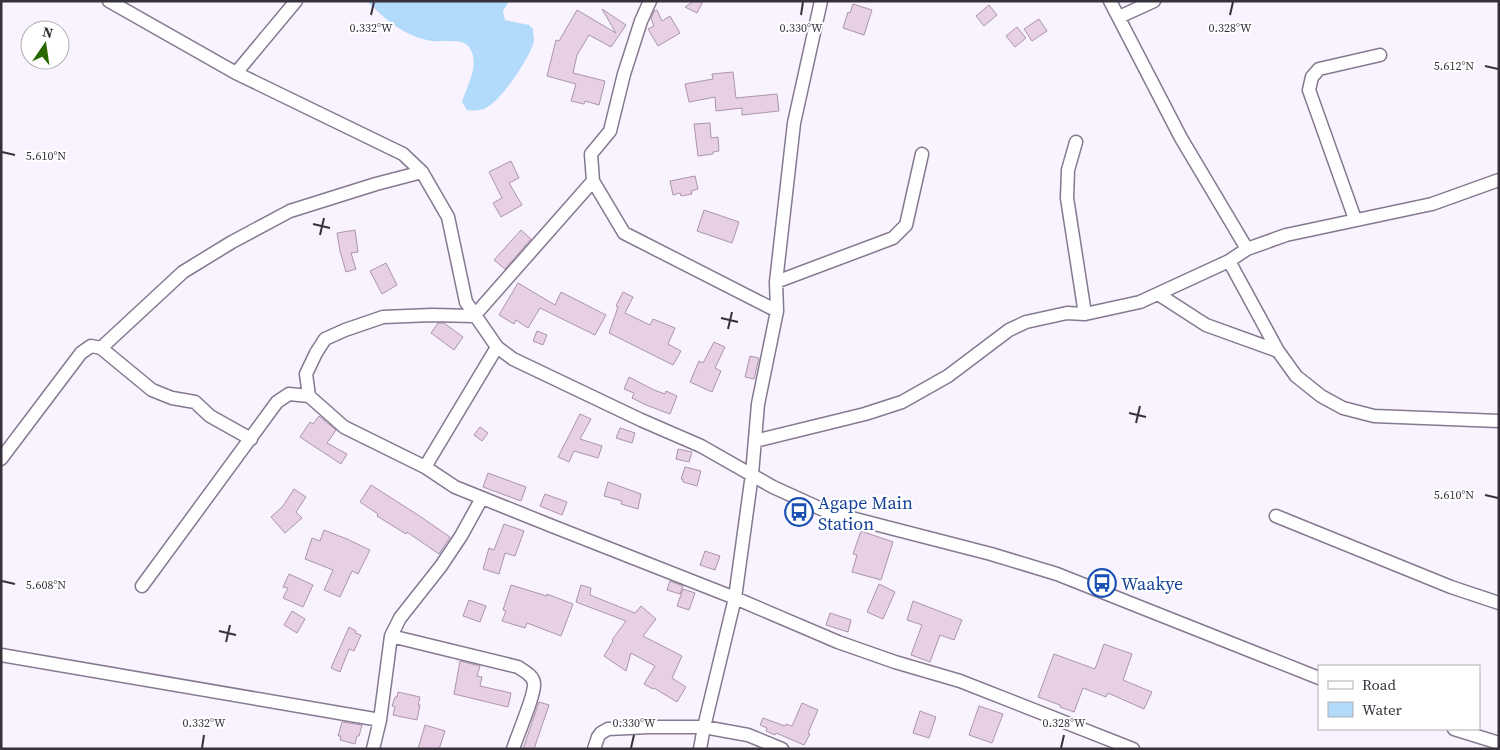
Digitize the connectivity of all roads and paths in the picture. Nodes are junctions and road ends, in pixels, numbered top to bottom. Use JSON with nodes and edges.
{"nodes":[{"id":1,"x":108,"y":1,"type":"edge"},
{"id":2,"x":296,"y":1,"type":"edge"},
{"id":3,"x":650,"y":1,"type":"edge"},
{"id":4,"x":822,"y":1,"type":"edge"},
{"id":5,"x":1110,"y":1,"type":"edge"},
{"id":6,"x":1154,"y":1,"type":"edge"},
{"id":7,"x":1119,"y":17,"type":"junction"},
{"id":8,"x":1380,"y":55,"type":"dead end"},
{"id":9,"x":236,"y":73,"type":"junction"},
{"id":10,"x":1076,"y":142,"type":"dead end"},
{"id":11,"x":922,"y":154,"type":"dead end"},
{"id":12,"x":422,"y":172,"type":"junction"},
{"id":13,"x":1499,"y":180,"type":"edge"},
{"id":14,"x":593,"y":181,"type":"junction"},
{"id":15,"x":1356,"y":220,"type":"junction"},
{"id":16,"x":1247,"y":249,"type":"junction"},
{"id":17,"x":1229,"y":261,"type":"junction"},
{"id":18,"x":776,"y":282,"type":"junction"},
{"id":19,"x":1158,"y":294,"type":"junction"},
{"id":20,"x":777,"y":311,"type":"junction"},
{"id":21,"x":1085,"y":314,"type":"junction"},
{"id":22,"x":474,"y":316,"type":"junction"},
{"id":23,"x":496,"y":347,"type":"junction"},
{"id":24,"x":101,"y":348,"type":"junction"},
{"id":25,"x":1278,"y":351,"type":"junction"},
{"id":26,"x":309,"y":396,"type":"junction"},
{"id":27,"x":1499,"y":421,"type":"edge"},
{"id":28,"x":250,"y":439,"type":"junction"},
{"id":29,"x":755,"y":441,"type":"junction"},
{"id":30,"x":1,"y":459,"type":"edge"},
{"id":31,"x":425,"y":468,"type":"junction"},
{"id":32,"x":752,"y":474,"type":"junction"},
{"id":33,"x":482,"y":498,"type":"junction"},
{"id":34,"x":1276,"y":516,"type":"dead end"},
{"id":35,"x":142,"y":586,"type":"dead end"},
{"id":36,"x":735,"y":598,"type":"junction"},
{"id":37,"x":1499,"y":602,"type":"edge"},
{"id":38,"x":391,"y":636,"type":"junction"},
{"id":39,"x":1,"y":655,"type":"edge"},
{"id":40,"x":1318,"y":678,"type":"edge"},
{"id":41,"x":380,"y":720,"type":"junction"},
{"id":42,"x":704,"y":727,"type":"junction"},
{"id":43,"x":1457,"y":730,"type":"edge"},
{"id":44,"x":1499,"y":743,"type":"edge"},
{"id":45,"x":373,"y":749,"type":"edge"},
{"id":46,"x":512,"y":749,"type":"edge"},
{"id":47,"x":594,"y":749,"type":"edge"},
{"id":48,"x":700,"y":749,"type":"edge"},
{"id":49,"x":782,"y":749,"type":"edge"},
{"id":50,"x":1133,"y":749,"type":"edge"}],
"edges":[{"from":1,"to":9,"type":"street"},
{"from":2,"to":9,"type":"street"},
{"from":3,"to":14,"type":"street"},
{"from":4,"to":18,"type":"street"},
{"from":5,"to":7,"type":"street"},
{"from":6,"to":7,"type":"street"},
{"from":7,"to":16,"type":"street"},
{"from":8,"to":15,"type":"street"},
{"from":9,"to":12,"type":"street"},
{"from":10,"to":21,"type":"street"},
{"from":11,"to":18,"type":"street"},
{"from":12,"to":22,"type":"street"},
{"from":12,"to":24,"type":"street"},
{"from":13,"to":15,"type":"street"},
{"from":14,"to":20,"type":"street"},
{"from":14,"to":22,"type":"street"},
{"from":15,"to":16,"type":"street"},
{"from":16,"to":17,"type":"street"},
{"from":17,"to":19,"type":"street"},
{"from":17,"to":25,"type":"street"},
{"from":18,"to":20,"type":"street"},
{"from":19,"to":21,"type":"street"},
{"from":19,"to":25,"type":"street"},
{"from":20,"to":29,"type":"street"},
{"from":21,"to":29,"type":"street"},
{"from":22,"to":23,"type":"street"},
{"from":22,"to":26,"type":"street"},
{"from":23,"to":31,"type":"street"},
{"from":23,"to":32,"type":"street"},
{"from":24,"to":28,"type":"street"},
{"from":24,"to":30,"type":"street"},
{"from":25,"to":27,"type":"street"},
{"from":26,"to":28,"type":"street"},
{"from":26,"to":31,"type":"street"},
{"from":28,"to":35,"type":"street"},
{"from":29,"to":32,"type":"street"},
{"from":31,"to":33,"type":"street"},
{"from":32,"to":36,"type":"street"},
{"from":32,"to":40,"type":"street"},
{"from":33,"to":36,"type":"street"},
{"from":33,"to":38,"type":"street"},
{"from":34,"to":37,"type":"street"},
{"from":36,"to":42,"type":"street"},
{"from":36,"to":50,"type":"street"},
{"from":38,"to":41,"type":"street"},
{"from":38,"to":46,"type":"street"},
{"from":39,"to":41,"type":"street"},
{"from":41,"to":45,"type":"street"},
{"from":42,"to":47,"type":"street"},
{"from":42,"to":48,"type":"street"},
{"from":42,"to":49,"type":"street"},
{"from":43,"to":44,"type":"street"}]}
